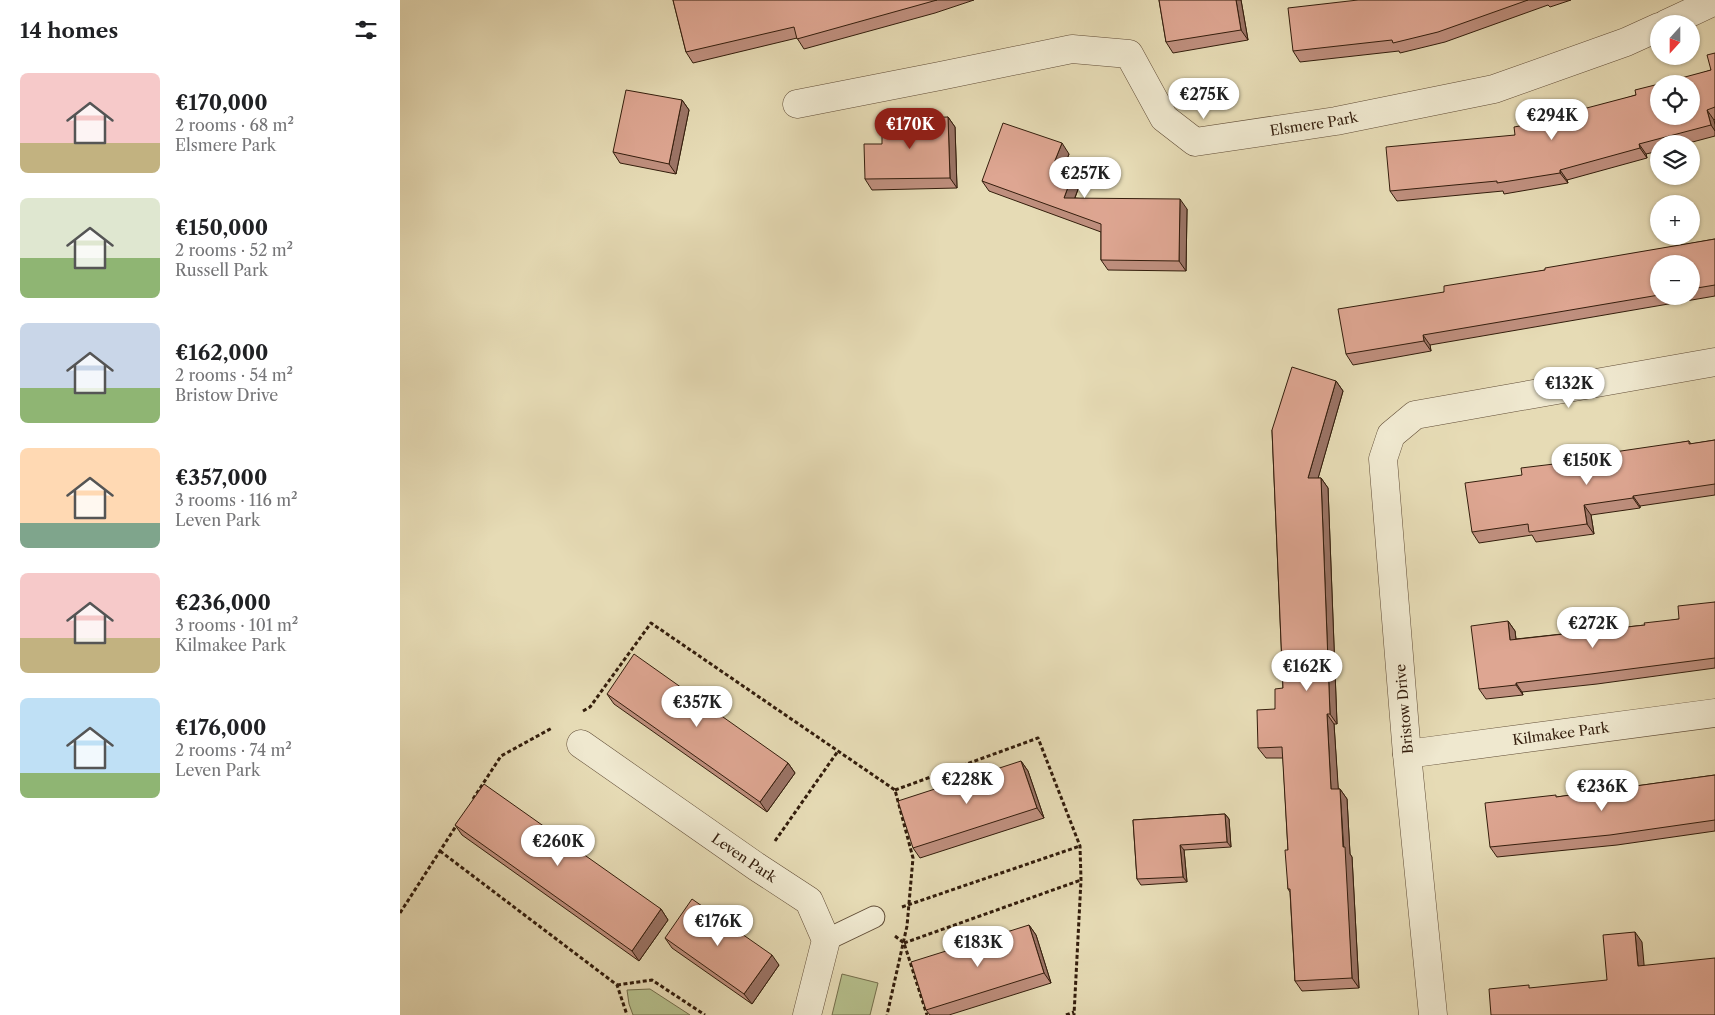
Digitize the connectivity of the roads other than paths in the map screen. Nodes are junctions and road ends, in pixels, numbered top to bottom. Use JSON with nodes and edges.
{"nodes":[{"id":1,"x":1715,"y":1,"type":"edge"},
{"id":2,"x":1685,"y":15,"type":"edge"},
{"id":3,"x":1650,"y":31,"type":"edge"},
{"id":4,"x":797,"y":104,"type":"dead end"},
{"id":5,"x":1715,"y":362,"type":"edge"},
{"id":6,"x":1715,"y":713,"type":"edge"},
{"id":7,"x":580,"y":744,"type":"dead end"},
{"id":8,"x":1408,"y":754,"type":"junction"},
{"id":9,"x":874,"y":917,"type":"road end"},
{"id":10,"x":826,"y":940,"type":"junction"},
{"id":11,"x":807,"y":1015,"type":"edge"},
{"id":12,"x":1433,"y":1015,"type":"edge"}],
"edges":[{"from":1,"to":2,"type":"street"},
{"from":3,"to":4,"type":"street","name":"Elsmere Park"},
{"from":5,"to":8,"type":"street","name":"Bristow Drive"},
{"from":6,"to":8,"type":"street","name":"Kilmakee Park"},
{"from":7,"to":10,"type":"street","name":"Leven Park"},
{"from":8,"to":12,"type":"street","name":"Bristow Drive"},
{"from":9,"to":10,"type":"lane"},
{"from":10,"to":11,"type":"street"}]}
